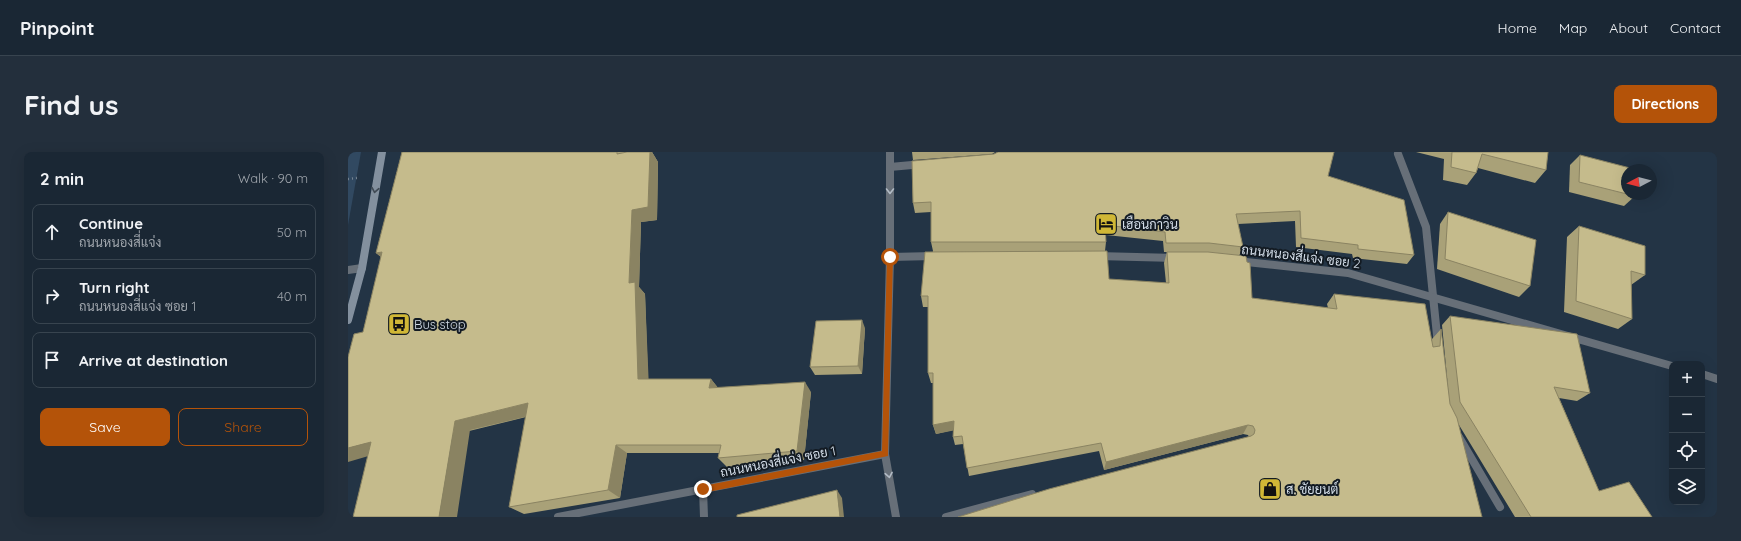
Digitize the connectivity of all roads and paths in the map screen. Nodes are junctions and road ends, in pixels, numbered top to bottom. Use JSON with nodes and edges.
{"nodes":[{"id":1,"x":382,"y":152,"type":"edge"},
{"id":2,"x":890,"y":152,"type":"edge"},
{"id":3,"x":1398,"y":154,"type":"dead end"},
{"id":4,"x":934,"y":164,"type":"edge"},
{"id":5,"x":890,"y":167,"type":"junction"},
{"id":6,"x":944,"y":256,"type":"edge"},
{"id":7,"x":1090,"y":256,"type":"edge"},
{"id":8,"x":890,"y":257,"type":"junction"},
{"id":9,"x":1182,"y":258,"type":"edge"},
{"id":10,"x":1229,"y":260,"type":"edge"},
{"id":11,"x":362,"y":268,"type":"junction"},
{"id":12,"x":348,"y":270,"type":"edge"},
{"id":13,"x":1432,"y":296,"type":"junction"},
{"id":14,"x":348,"y":320,"type":"edge"},
{"id":15,"x":1438,"y":350,"type":"edge"},
{"id":16,"x":1669,"y":365,"type":"edge"},
{"id":17,"x":1705,"y":375,"type":"edge"},
{"id":18,"x":1717,"y":379,"type":"edge"},
{"id":19,"x":1456,"y":432,"type":"edge"},
{"id":20,"x":885,"y":454,"type":"junction"},
{"id":21,"x":703,"y":489,"type":"junction"},
{"id":22,"x":1038,"y":493,"type":"edge"},
{"id":23,"x":1500,"y":507,"type":"dead end"},
{"id":24,"x":558,"y":517,"type":"edge"},
{"id":25,"x":704,"y":517,"type":"edge"},
{"id":26,"x":896,"y":517,"type":"edge"},
{"id":27,"x":946,"y":517,"type":"edge"}],
"edges":[{"from":1,"to":11,"type":"main road","one_way":true},
{"from":2,"to":5,"type":"street"},
{"from":3,"to":13,"type":"street"},
{"from":4,"to":5,"type":"street"},
{"from":5,"to":8,"type":"street","one_way":true},
{"from":6,"to":8,"type":"street"},
{"from":7,"to":9,"type":"street"},
{"from":8,"to":20,"type":"street"},
{"from":10,"to":13,"type":"street","name":"ถนนหนองสี่แจ่ง ซอย 2"},
{"from":11,"to":12,"type":"street"},
{"from":11,"to":14,"type":"main road"},
{"from":13,"to":15,"type":"street"},
{"from":13,"to":16,"type":"street","name":"ถนนหนองสี่แจ่ง ซอย 2"},
{"from":17,"to":18,"type":"street"},
{"from":19,"to":23,"type":"street"},
{"from":20,"to":21,"type":"street","name":"ถนนหนองสี่แจ่ง ซอย 1"},
{"from":20,"to":26,"type":"street","one_way":true},
{"from":21,"to":24,"type":"street","name":"ถนนหนองสี่แจ่ง ซอย 1"},
{"from":21,"to":25,"type":"street"},
{"from":22,"to":27,"type":"street"}]}
